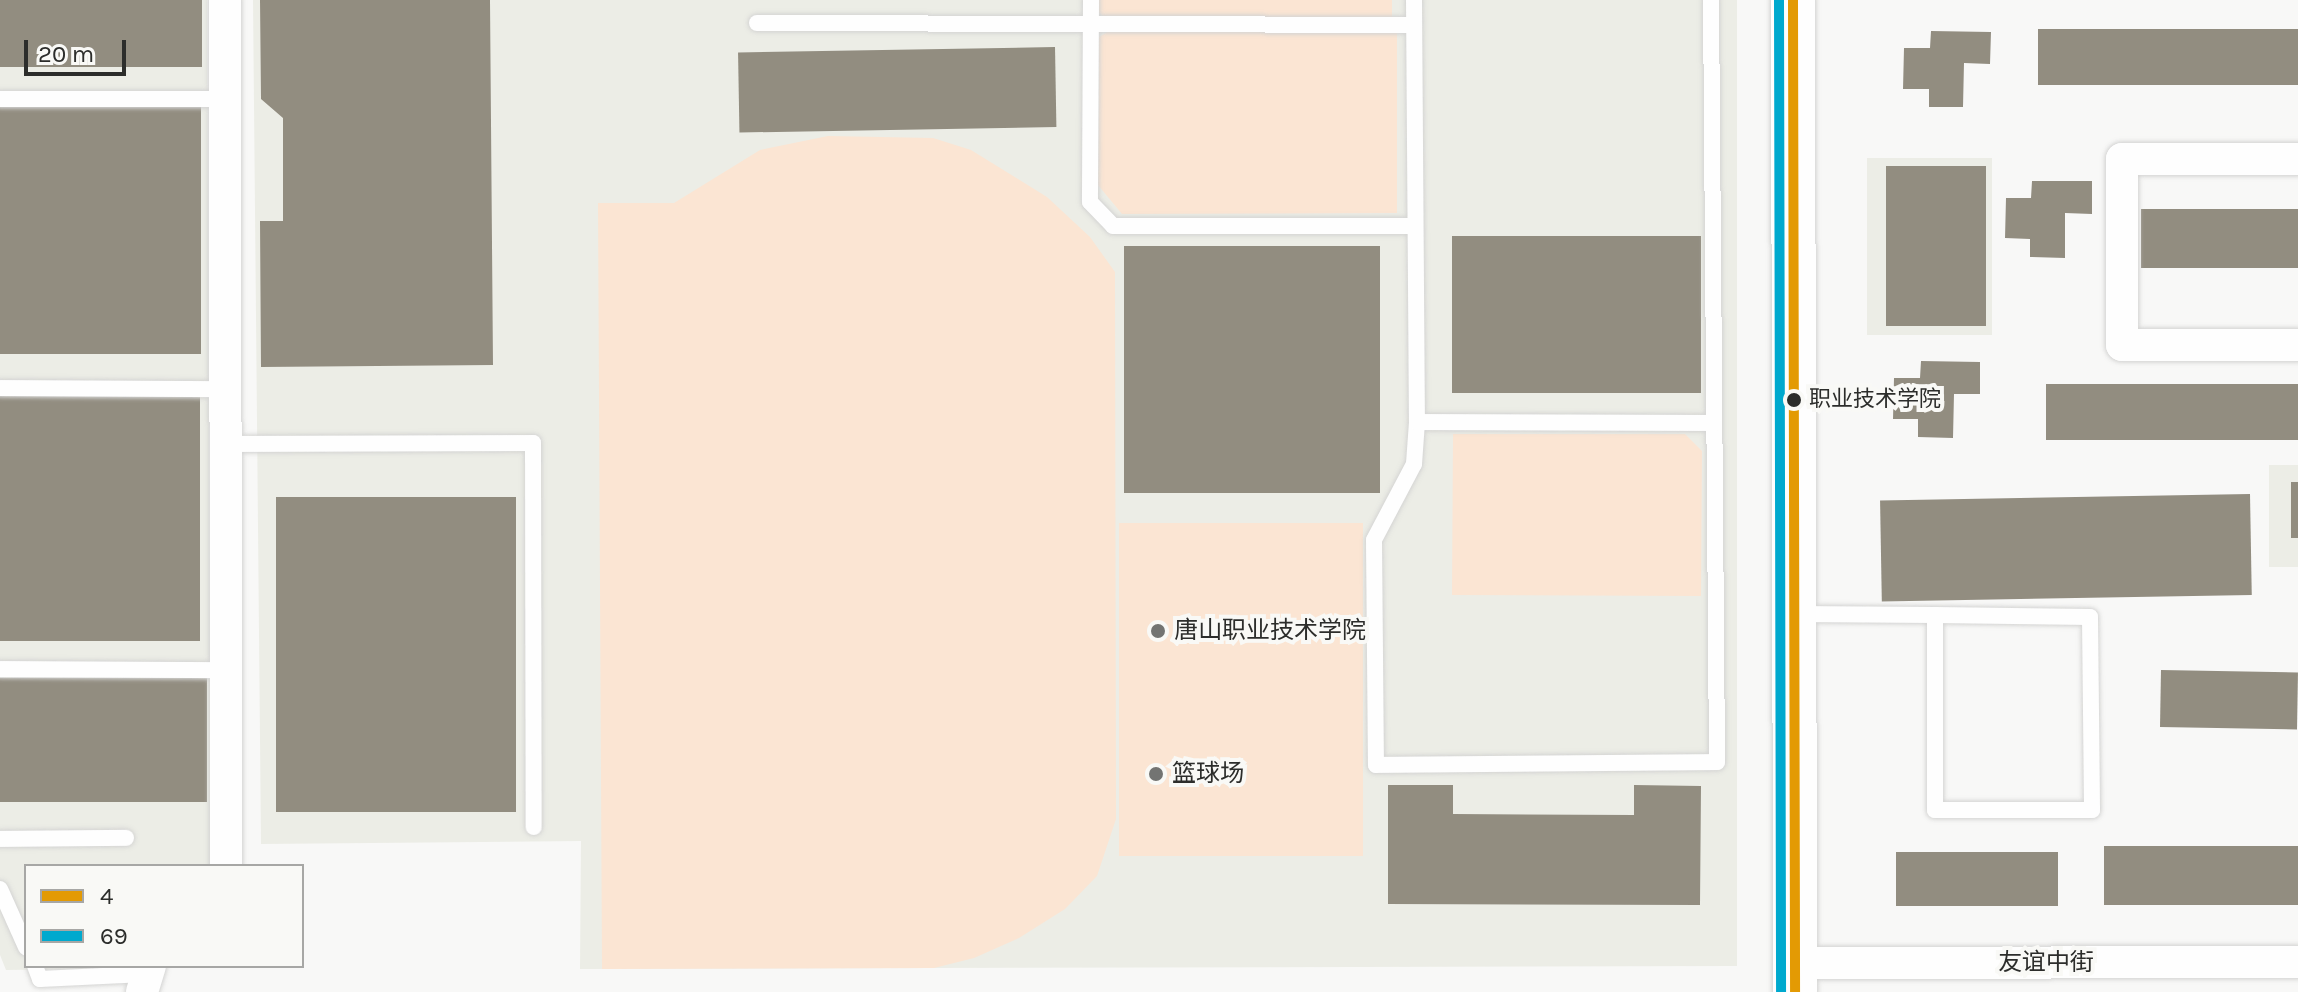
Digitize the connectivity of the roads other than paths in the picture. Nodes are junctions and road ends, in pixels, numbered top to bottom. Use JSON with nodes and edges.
{"nodes":[{"id":1,"x":225,"y":0,"type":"edge"},
{"id":2,"x":1091,"y":0,"type":"edge"},
{"id":3,"x":1414,"y":0,"type":"edge"},
{"id":4,"x":1711,"y":0,"type":"edge"},
{"id":5,"x":1793,"y":0,"type":"edge"},
{"id":6,"x":757,"y":23,"type":"dead end"},
{"id":7,"x":1091,"y":25,"type":"junction"},
{"id":8,"x":1414,"y":25,"type":"junction"},
{"id":9,"x":0,"y":99,"type":"edge"},
{"id":10,"x":226,"y":99,"type":"junction"},
{"id":11,"x":2298,"y":159,"type":"edge"},
{"id":12,"x":1413,"y":226,"type":"junction"},
{"id":13,"x":2298,"y":345,"type":"edge"},
{"id":14,"x":0,"y":388,"type":"edge"},
{"id":15,"x":227,"y":389,"type":"junction"},
{"id":16,"x":1417,"y":422,"type":"junction"},
{"id":17,"x":1713,"y":423,"type":"junction"},
{"id":18,"x":228,"y":444,"type":"junction"},
{"id":19,"x":1794,"y":614,"type":"junction"},
{"id":20,"x":1935,"y":615,"type":"junction"},
{"id":21,"x":0,"y":669,"type":"edge"},
{"id":22,"x":228,"y":670,"type":"junction"},
{"id":23,"x":534,"y":827,"type":"dead end"},
{"id":24,"x":126,"y":838,"type":"dead end"},
{"id":25,"x":0,"y":839,"type":"edge"},
{"id":26,"x":226,"y":864,"type":"edge"},
{"id":27,"x":0,"y":889,"type":"edge"},
{"id":28,"x":24,"y":943,"type":"edge"},
{"id":29,"x":2298,"y":962,"type":"edge"},
{"id":30,"x":36,"y":968,"type":"edge"},
{"id":31,"x":146,"y":977,"type":"edge"},
{"id":32,"x":1795,"y":977,"type":"edge"},
{"id":33,"x":70,"y":986,"type":"edge"}],
"edges":[{"from":1,"to":10,"type":"street"},
{"from":2,"to":7,"type":"lane"},
{"from":3,"to":8,"type":"lane"},
{"from":4,"to":17,"type":"lane"},
{"from":5,"to":19,"type":"main road"},
{"from":6,"to":7,"type":"lane"},
{"from":7,"to":8,"type":"lane"},
{"from":7,"to":12,"type":"lane"},
{"from":8,"to":12,"type":"lane"},
{"from":9,"to":10,"type":"lane"},
{"from":10,"to":15,"type":"street"},
{"from":11,"to":13,"type":"street"},
{"from":12,"to":16,"type":"lane"},
{"from":14,"to":15,"type":"lane"},
{"from":15,"to":18,"type":"street"},
{"from":16,"to":17,"type":"lane"},
{"from":16,"to":17,"type":"lane"},
{"from":18,"to":22,"type":"street"},
{"from":18,"to":23,"type":"lane"},
{"from":19,"to":20,"type":"lane"},
{"from":19,"to":32,"type":"main road"},
{"from":20,"to":20,"type":"lane"},
{"from":21,"to":22,"type":"lane"},
{"from":22,"to":26,"type":"street"},
{"from":24,"to":25,"type":"lane"},
{"from":27,"to":28,"type":"lane"},
{"from":29,"to":32,"type":"street","name":"友谊中街"},
{"from":30,"to":33,"type":"lane"},
{"from":31,"to":33,"type":"lane"}]}
